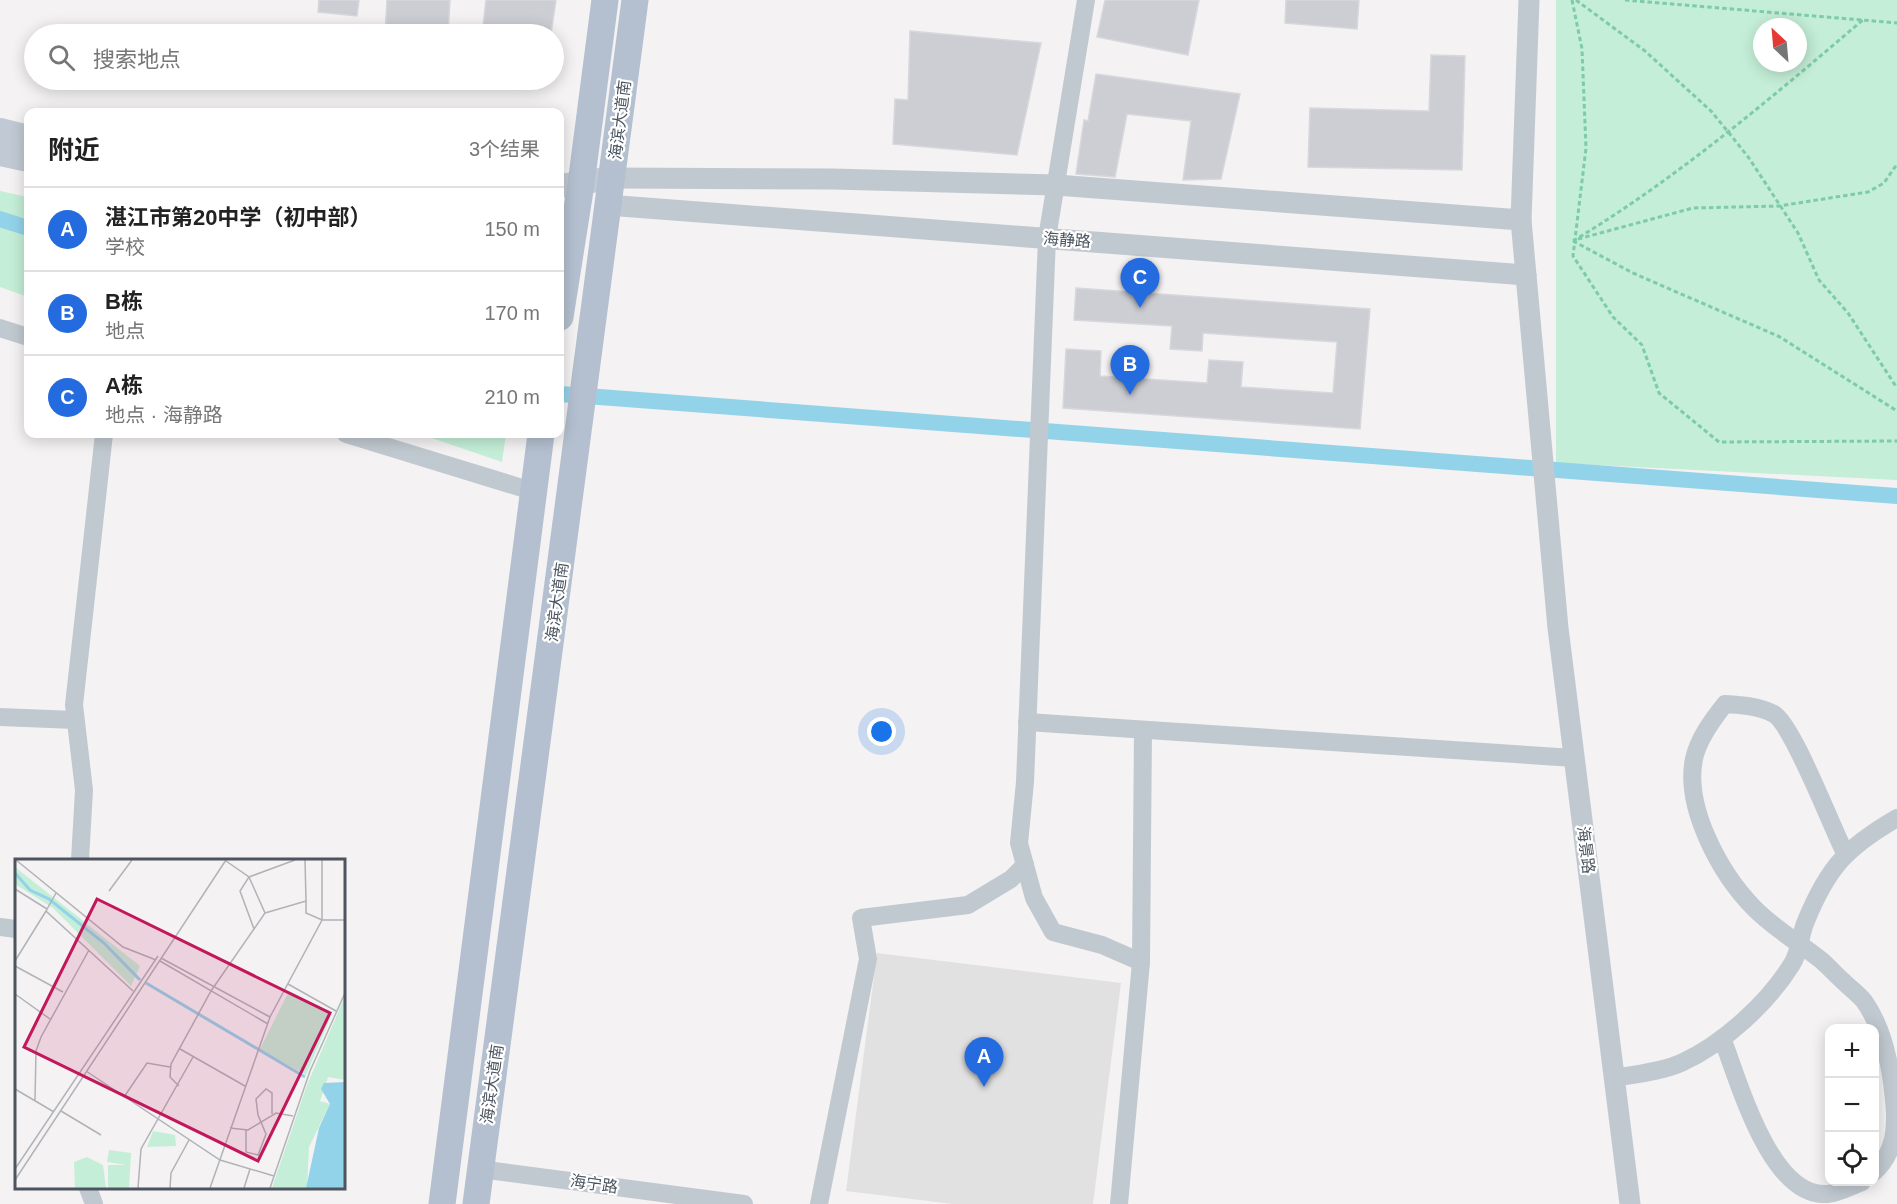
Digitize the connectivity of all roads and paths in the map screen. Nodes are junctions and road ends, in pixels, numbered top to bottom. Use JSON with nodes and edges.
{"nodes":[{"id":1,"x":605,"y":0,"type":"edge"},
{"id":2,"x":635,"y":0,"type":"edge"},
{"id":3,"x":1086,"y":0,"type":"edge"},
{"id":4,"x":1529,"y":0,"type":"edge"},
{"id":5,"x":1574,"y":0,"type":"edge"},
{"id":6,"x":1625,"y":0,"type":"edge"},
{"id":7,"x":1864,"y":19,"type":"junction"},
{"id":8,"x":1897,"y":23,"type":"edge"},
{"id":9,"x":0,"y":130,"type":"edge"},
{"id":10,"x":1729,"y":134,"type":"junction"},
{"id":11,"x":24,"y":136,"type":"edge"},
{"id":12,"x":0,"y":154,"type":"edge"},
{"id":13,"x":24,"y":159,"type":"edge"},
{"id":14,"x":1897,"y":164,"type":"edge"},
{"id":15,"x":612,"y":178,"type":"junction"},
{"id":16,"x":570,"y":185,"type":"edge"},
{"id":17,"x":1056,"y":185,"type":"junction"},
{"id":18,"x":608,"y":205,"type":"junction"},
{"id":19,"x":1779,"y":206,"type":"junction"},
{"id":20,"x":568,"y":214,"type":"edge"},
{"id":21,"x":1521,"y":220,"type":"junction"},
{"id":22,"x":1047,"y":238,"type":"junction"},
{"id":23,"x":1573,"y":241,"type":"junction"},
{"id":24,"x":564,"y":266,"type":"edge"},
{"id":25,"x":1526,"y":275,"type":"junction"},
{"id":26,"x":0,"y":328,"type":"edge"},
{"id":27,"x":24,"y":336,"type":"edge"},
{"id":28,"x":1897,"y":388,"type":"edge"},
{"id":29,"x":1897,"y":411,"type":"edge"},
{"id":30,"x":104,"y":438,"type":"edge"},
{"id":31,"x":359,"y":438,"type":"edge"},
{"id":32,"x":541,"y":438,"type":"edge"},
{"id":33,"x":1897,"y":441,"type":"edge"},
{"id":34,"x":532,"y":491,"type":"junction"},
{"id":35,"x":0,"y":717,"type":"edge"},
{"id":36,"x":75,"y":720,"type":"junction"},
{"id":37,"x":1027,"y":722,"type":"junction"},
{"id":38,"x":1143,"y":729,"type":"junction"},
{"id":39,"x":1574,"y":758,"type":"junction"},
{"id":40,"x":1897,"y":818,"type":"edge"},
{"id":41,"x":1845,"y":853,"type":"junction"},
{"id":42,"x":80,"y":859,"type":"edge"},
{"id":43,"x":1025,"y":865,"type":"junction"},
{"id":44,"x":0,"y":927,"type":"edge"},
{"id":45,"x":15,"y":929,"type":"edge"},
{"id":46,"x":1798,"y":946,"type":"junction"},
{"id":47,"x":1141,"y":962,"type":"junction"},
{"id":48,"x":1722,"y":1038,"type":"junction"},
{"id":49,"x":1614,"y":1078,"type":"junction"},
{"id":50,"x":1879,"y":1168,"type":"edge"},
{"id":51,"x":480,"y":1169,"type":"junction"},
{"id":52,"x":1850,"y":1186,"type":"edge"},
{"id":53,"x":88,"y":1189,"type":"edge"},
{"id":54,"x":94,"y":1204,"type":"edge"},
{"id":55,"x":442,"y":1204,"type":"edge"},
{"id":56,"x":476,"y":1204,"type":"edge"},
{"id":57,"x":744,"y":1204,"type":"edge"},
{"id":58,"x":819,"y":1204,"type":"edge"},
{"id":59,"x":1119,"y":1204,"type":"edge"},
{"id":60,"x":1630,"y":1204,"type":"edge"}],
"edges":[{"from":1,"to":16,"type":"main road","name":"海滨大道南"},
{"from":2,"to":15,"type":"main road","name":"海滨大道南"},
{"from":3,"to":17,"type":"street"},
{"from":4,"to":21,"type":"street","name":"海景路"},
{"from":5,"to":10,"type":"path"},
{"from":5,"to":23,"type":"path"},
{"from":6,"to":7,"type":"path"},
{"from":7,"to":8,"type":"path"},
{"from":7,"to":10,"type":"path"},
{"from":9,"to":11,"type":"main road"},
{"from":10,"to":19,"type":"path"},
{"from":10,"to":23,"type":"path"},
{"from":12,"to":13,"type":"main road"},
{"from":14,"to":19,"type":"path"},
{"from":15,"to":16,"type":"main road"},
{"from":15,"to":17,"type":"street"},
{"from":15,"to":18,"type":"main road","name":"海滨大道南"},
{"from":16,"to":20,"type":"main road","name":"海滨大道南"},
{"from":17,"to":21,"type":"street"},
{"from":17,"to":22,"type":"street"},
{"from":18,"to":20,"type":"main road"},
{"from":18,"to":22,"type":"street","name":"海静路"},
{"from":18,"to":51,"type":"main road","name":"海滨大道南"},
{"from":19,"to":23,"type":"path"},
{"from":19,"to":28,"type":"path"},
{"from":20,"to":24,"type":"main road","name":"海滨大道南"},
{"from":21,"to":25,"type":"street","name":"海景路"},
{"from":22,"to":25,"type":"street","name":"海静路"},
{"from":22,"to":37,"type":"street"},
{"from":23,"to":29,"type":"path"},
{"from":23,"to":33,"type":"path"},
{"from":25,"to":39,"type":"street","name":"海景路"},
{"from":26,"to":27,"type":"street"},
{"from":30,"to":36,"type":"street"},
{"from":31,"to":34,"type":"street"},
{"from":32,"to":34,"type":"main road","name":"海滨大道南"},
{"from":34,"to":55,"type":"main road","name":"海滨大道南"},
{"from":35,"to":36,"type":"street"},
{"from":36,"to":42,"type":"street"},
{"from":37,"to":38,"type":"street"},
{"from":37,"to":43,"type":"street"},
{"from":38,"to":39,"type":"street"},
{"from":38,"to":47,"type":"street"},
{"from":39,"to":49,"type":"street","name":"海景路"},
{"from":40,"to":41,"type":"street"},
{"from":41,"to":46,"type":"street"},
{"from":41,"to":46,"type":"street"},
{"from":43,"to":47,"type":"street"},
{"from":43,"to":58,"type":"street"},
{"from":44,"to":45,"type":"street"},
{"from":46,"to":48,"type":"street"},
{"from":46,"to":50,"type":"street"},
{"from":47,"to":59,"type":"street"},
{"from":48,"to":49,"type":"street"},
{"from":48,"to":52,"type":"street"},
{"from":49,"to":60,"type":"street","name":"海景路"},
{"from":51,"to":56,"type":"main road","name":"海滨大道南"},
{"from":51,"to":57,"type":"street","name":"海宁路"},
{"from":53,"to":54,"type":"street"}]}
